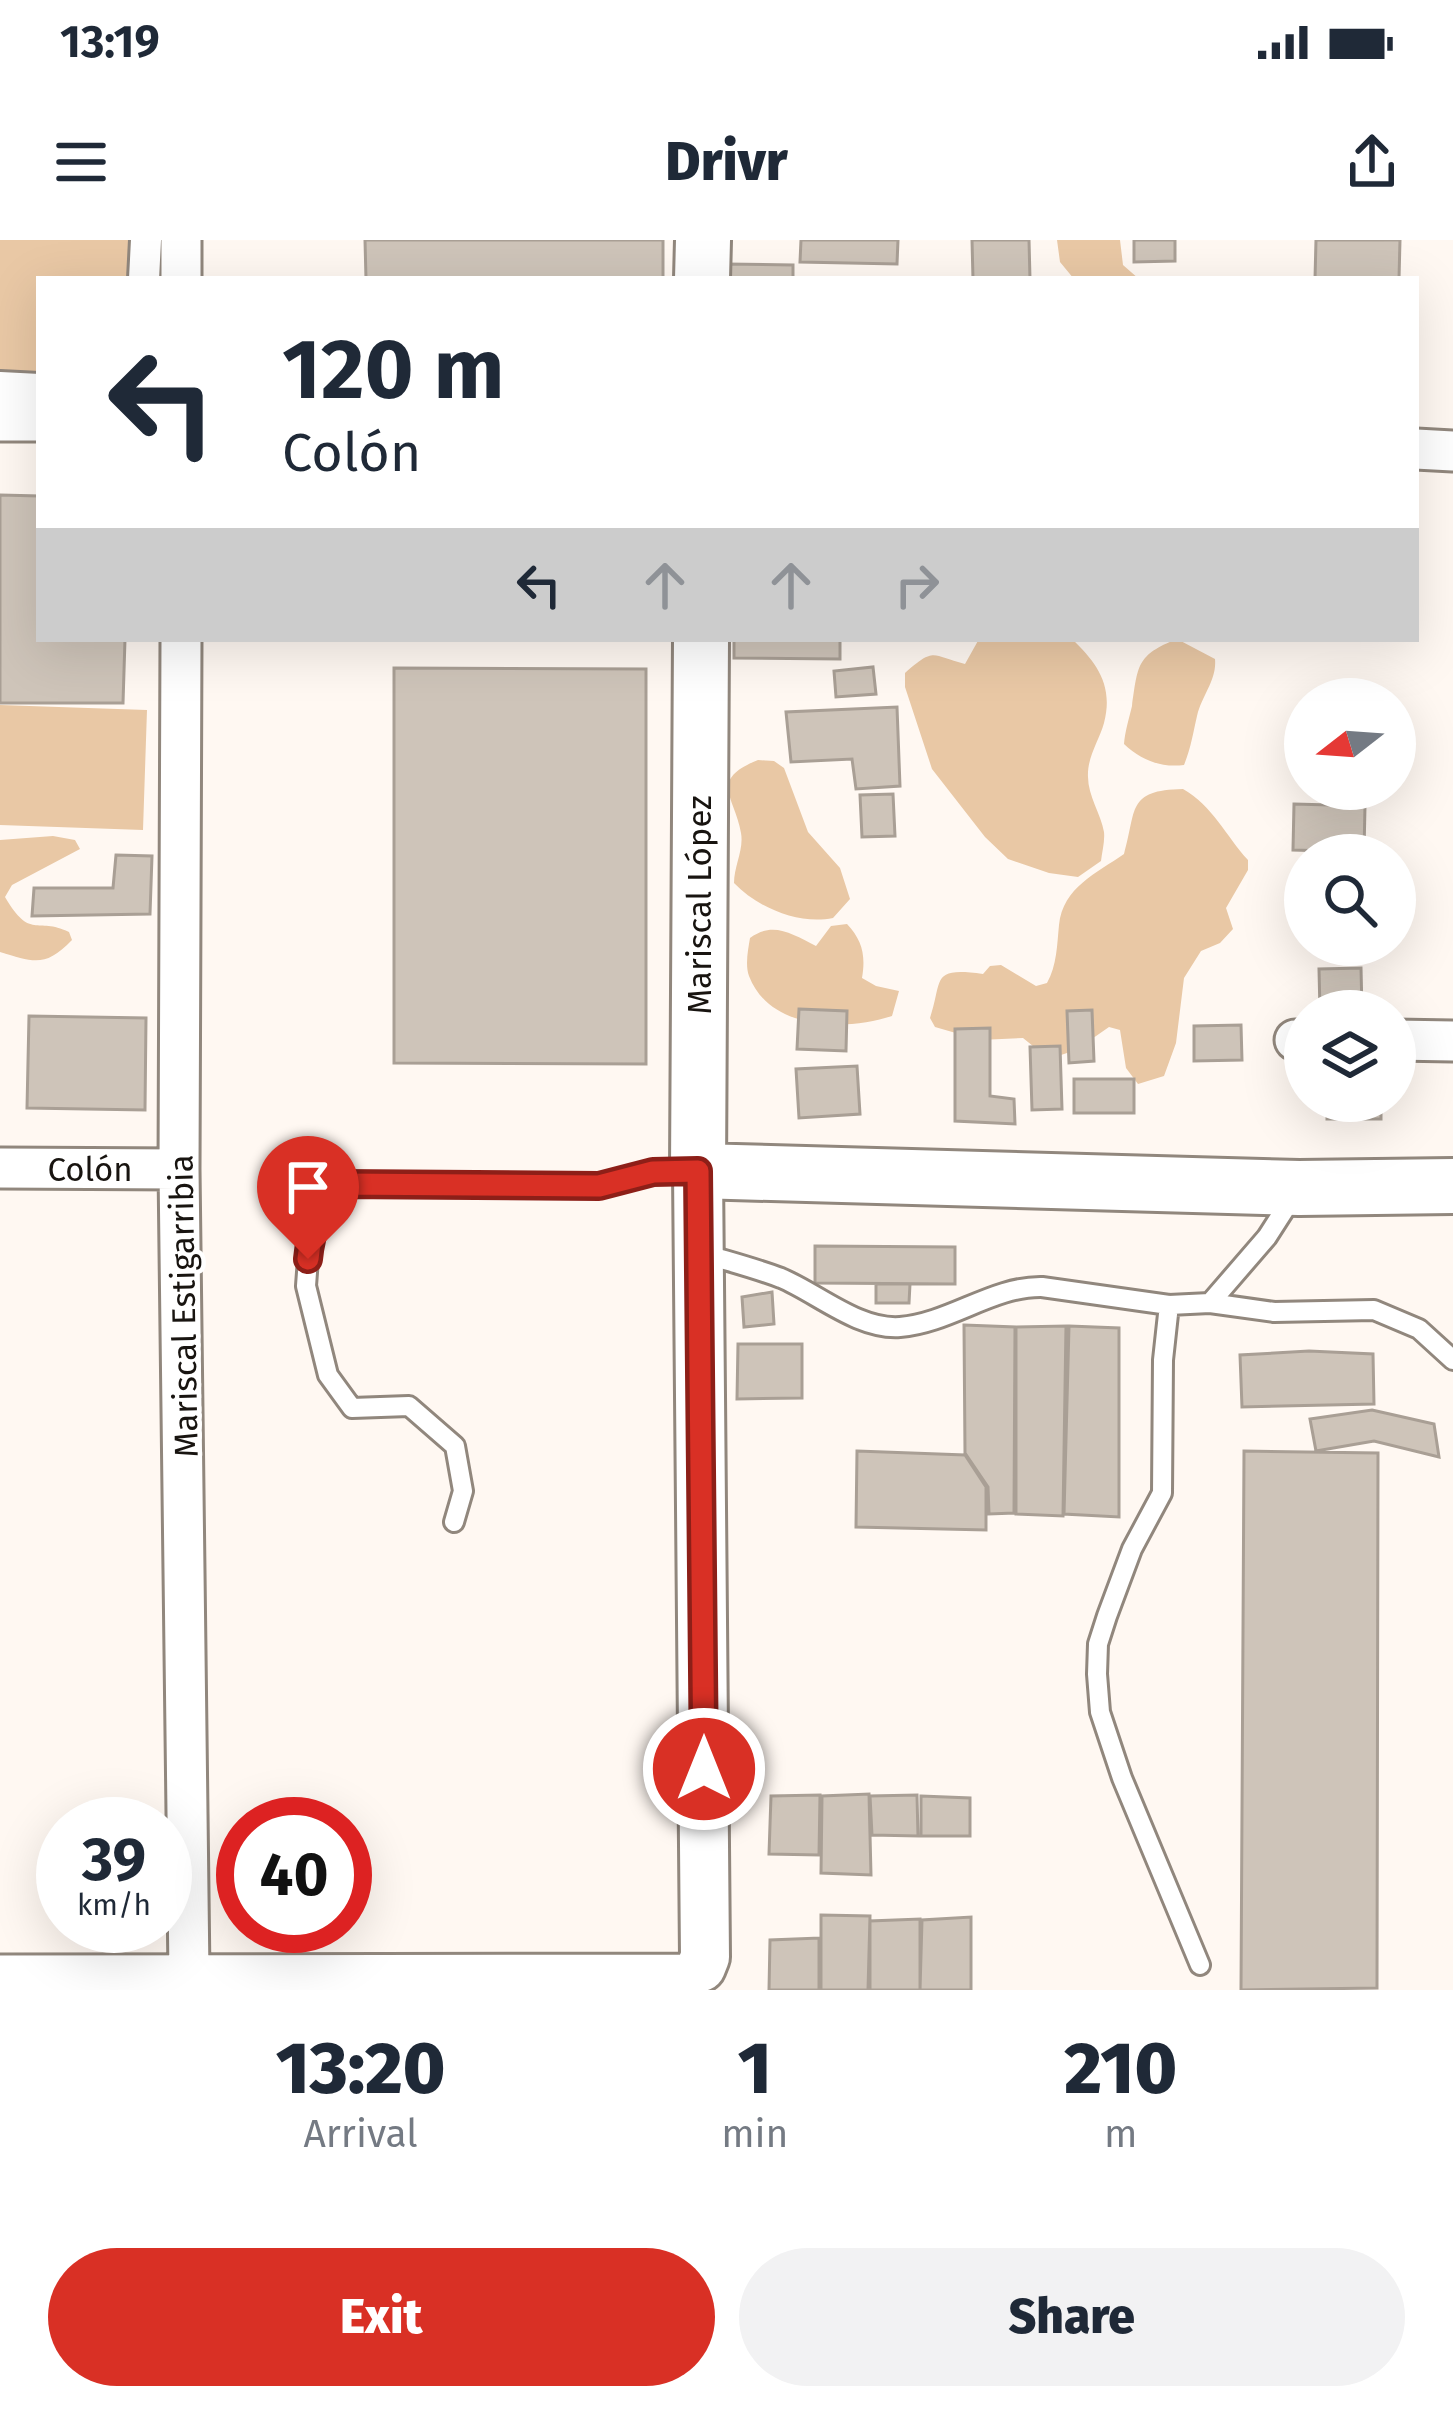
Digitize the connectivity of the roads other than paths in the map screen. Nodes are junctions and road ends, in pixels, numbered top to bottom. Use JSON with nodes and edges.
{"nodes":[{"id":1,"x":146,"y":240,"type":"edge"},
{"id":2,"x":181,"y":240,"type":"edge"},
{"id":3,"x":703,"y":240,"type":"edge"},
{"id":4,"x":144,"y":276,"type":"edge"},
{"id":5,"x":181,"y":276,"type":"edge"},
{"id":6,"x":702,"y":276,"type":"edge"},
{"id":7,"x":0,"y":387,"type":"edge"},
{"id":8,"x":36,"y":388,"type":"edge"},
{"id":9,"x":0,"y":421,"type":"edge"},
{"id":10,"x":36,"y":421,"type":"edge"},
{"id":11,"x":1419,"y":449,"type":"edge"},
{"id":12,"x":1453,"y":451,"type":"edge"},
{"id":13,"x":181,"y":642,"type":"edge"},
{"id":14,"x":701,"y":642,"type":"edge"},
{"id":15,"x":1416,"y":1040,"type":"edge"},
{"id":16,"x":1453,"y":1041,"type":"edge"},
{"id":17,"x":0,"y":1168,"type":"edge"},
{"id":18,"x":179,"y":1169,"type":"junction"},
{"id":19,"x":698,"y":1171,"type":"junction"},
{"id":20,"x":1453,"y":1186,"type":"edge"},
{"id":21,"x":1299,"y":1188,"type":"junction"},
{"id":22,"x":701,"y":1252,"type":"junction"},
{"id":23,"x":1210,"y":1303,"type":"junction"},
{"id":24,"x":1168,"y":1305,"type":"junction"},
{"id":25,"x":1453,"y":1360,"type":"edge"},
{"id":26,"x":454,"y":1522,"type":"dead end"},
{"id":27,"x":1200,"y":1965,"type":"dead end"},
{"id":28,"x":0,"y":1975,"type":"edge"},
{"id":29,"x":707,"y":1978,"type":"edge"},
{"id":30,"x":188,"y":1982,"type":"edge"}],
"edges":[{"from":1,"to":4,"type":"street"},
{"from":2,"to":5,"type":"street"},
{"from":3,"to":6,"type":"main road"},
{"from":7,"to":8,"type":"street"},
{"from":9,"to":10,"type":"street"},
{"from":11,"to":12,"type":"street"},
{"from":13,"to":18,"type":"street","name":"Mariscal Estigarribia"},
{"from":14,"to":19,"type":"main road","name":"Mariscal López"},
{"from":15,"to":16,"type":"street"},
{"from":17,"to":18,"type":"street","name":"Colón"},
{"from":18,"to":30,"type":"street","name":"Mariscal Estigarribia"},
{"from":19,"to":21,"type":"main road"},
{"from":19,"to":22,"type":"street"},
{"from":19,"to":26,"type":"lane"},
{"from":20,"to":21,"type":"main road"},
{"from":21,"to":23,"type":"lane"},
{"from":22,"to":24,"type":"lane"},
{"from":22,"to":29,"type":"street"},
{"from":23,"to":24,"type":"lane"},
{"from":23,"to":25,"type":"lane"},
{"from":24,"to":27,"type":"lane"},
{"from":28,"to":30,"type":"street"},
{"from":29,"to":30,"type":"street"}]}
